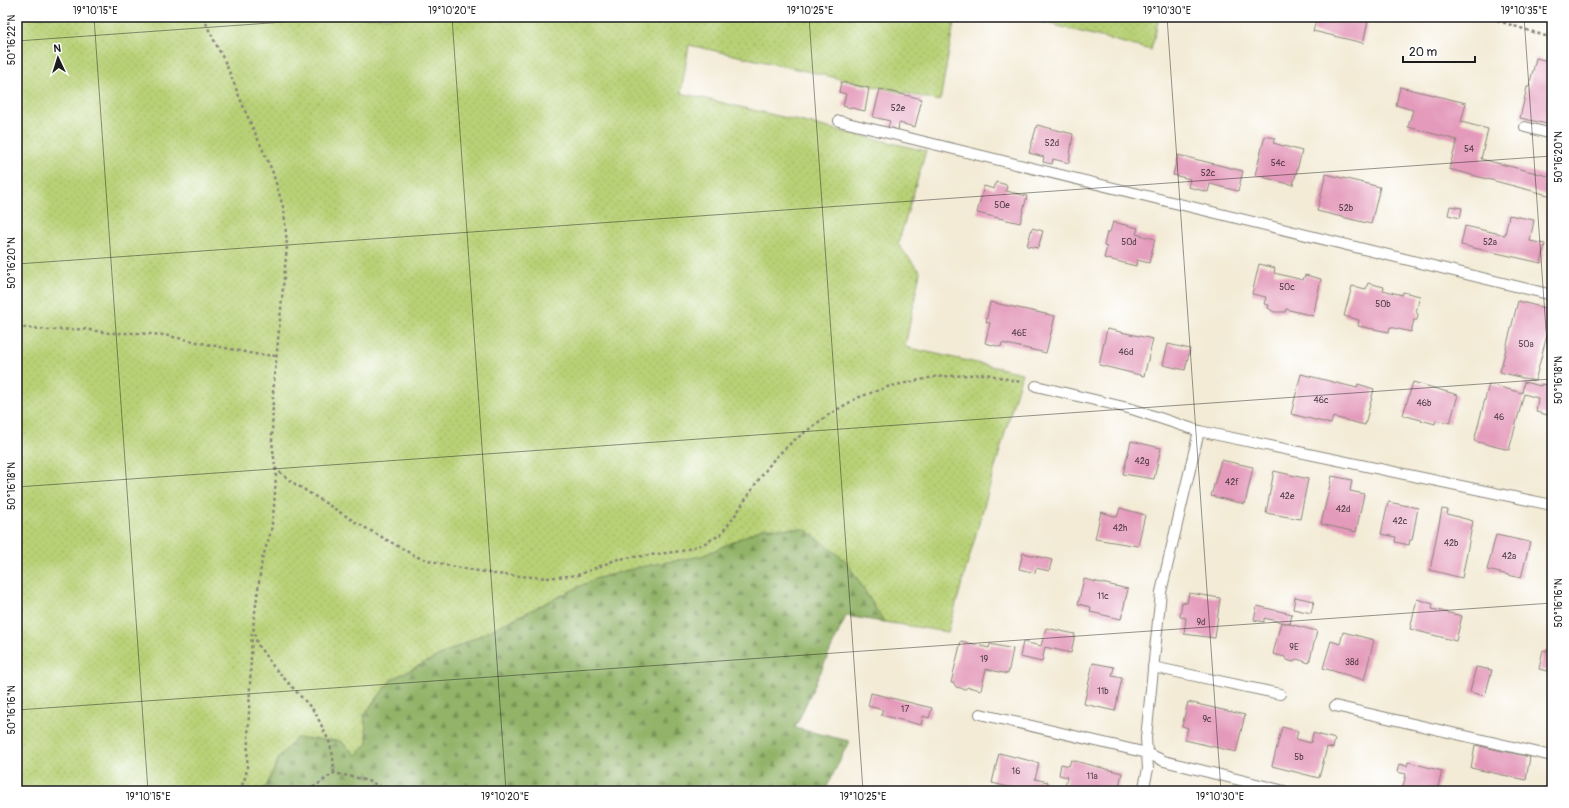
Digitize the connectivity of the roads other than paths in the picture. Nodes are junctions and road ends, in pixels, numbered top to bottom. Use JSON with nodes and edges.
{"nodes":[{"id":1,"x":839,"y":122,"type":"dead end"},
{"id":2,"x":1525,"y":127,"type":"dead end"},
{"id":3,"x":1552,"y":134,"type":"edge"},
{"id":4,"x":1552,"y":295,"type":"edge"},
{"id":5,"x":1036,"y":386,"type":"road end"},
{"id":6,"x":1200,"y":431,"type":"junction"},
{"id":7,"x":1552,"y":505,"type":"edge"},
{"id":8,"x":1153,"y":667,"type":"junction"},
{"id":9,"x":1280,"y":694,"type":"dead end"},
{"id":10,"x":1335,"y":706,"type":"dead end"},
{"id":11,"x":980,"y":714,"type":"dead end"},
{"id":12,"x":1147,"y":753,"type":"junction"},
{"id":13,"x":1552,"y":756,"type":"edge"},
{"id":14,"x":1143,"y":791,"type":"edge"},
{"id":15,"x":1284,"y":791,"type":"edge"}],
"edges":[{"from":1,"to":4,"type":"lane"},
{"from":2,"to":3,"type":"lane"},
{"from":5,"to":6,"type":"lane"},
{"from":6,"to":7,"type":"lane"},
{"from":6,"to":8,"type":"lane"},
{"from":8,"to":9,"type":"lane"},
{"from":8,"to":12,"type":"lane"},
{"from":10,"to":13,"type":"lane"},
{"from":11,"to":12,"type":"lane"},
{"from":12,"to":14,"type":"lane"},
{"from":12,"to":15,"type":"lane"}]}
